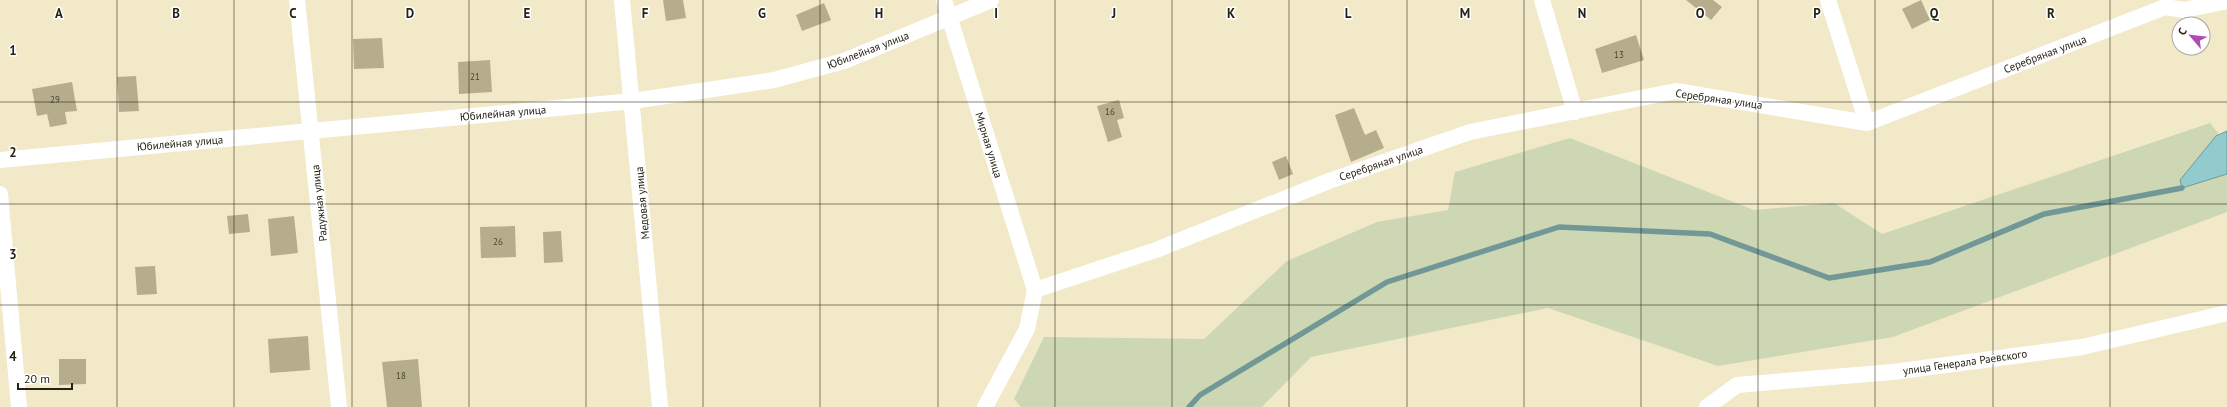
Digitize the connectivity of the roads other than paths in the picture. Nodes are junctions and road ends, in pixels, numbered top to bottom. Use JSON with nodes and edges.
{"nodes":[{"id":1,"x":297,"y":0,"type":"edge"},
{"id":2,"x":622,"y":0,"type":"edge"},
{"id":3,"x":944,"y":0,"type":"edge"},
{"id":4,"x":991,"y":0,"type":"edge"},
{"id":5,"x":1542,"y":0,"type":"edge"},
{"id":6,"x":1828,"y":0,"type":"edge"},
{"id":7,"x":2227,"y":1,"type":"edge"},
{"id":8,"x":2160,"y":4,"type":"edge"},
{"id":9,"x":949,"y":17,"type":"junction"},
{"id":10,"x":633,"y":101,"type":"junction"},
{"id":11,"x":1575,"y":112,"type":"junction"},
{"id":12,"x":1867,"y":123,"type":"junction"},
{"id":13,"x":311,"y":131,"type":"junction"},
{"id":14,"x":0,"y":160,"type":"edge"},
{"id":15,"x":0,"y":194,"type":"edge"},
{"id":16,"x":1034,"y":290,"type":"junction"},
{"id":17,"x":2227,"y":313,"type":"edge"},
{"id":18,"x":19,"y":407,"type":"edge"},
{"id":19,"x":339,"y":407,"type":"edge"},
{"id":20,"x":660,"y":407,"type":"edge"},
{"id":21,"x":985,"y":407,"type":"edge"},
{"id":22,"x":1707,"y":407,"type":"edge"}],
"edges":[{"from":1,"to":13,"type":"street","name":"Радужная улица"},
{"from":2,"to":10,"type":"street","name":"Медовая улица"},
{"from":3,"to":9,"type":"street","name":"Мирная улица"},
{"from":4,"to":9,"type":"street","name":"Юбилейная улица"},
{"from":5,"to":11,"type":"street"},
{"from":6,"to":12,"type":"street"},
{"from":7,"to":8,"type":"street","name":"Серебряная улица"},
{"from":8,"to":12,"type":"street","name":"Серебряная улица"},
{"from":9,"to":10,"type":"street","name":"Юбилейная улица"},
{"from":9,"to":16,"type":"street","name":"Мирная улица"},
{"from":10,"to":13,"type":"street","name":"Юбилейная улица"},
{"from":10,"to":20,"type":"street","name":"Медовая улица"},
{"from":11,"to":12,"type":"street","name":"Серебряная улица"},
{"from":11,"to":16,"type":"street","name":"Серебряная улица"},
{"from":13,"to":14,"type":"street","name":"Юбилейная улица"},
{"from":13,"to":19,"type":"street","name":"Радужная улица"},
{"from":15,"to":18,"type":"street"},
{"from":16,"to":21,"type":"street"},
{"from":17,"to":22,"type":"street","name":"улица Генерала Раевского"}]}
